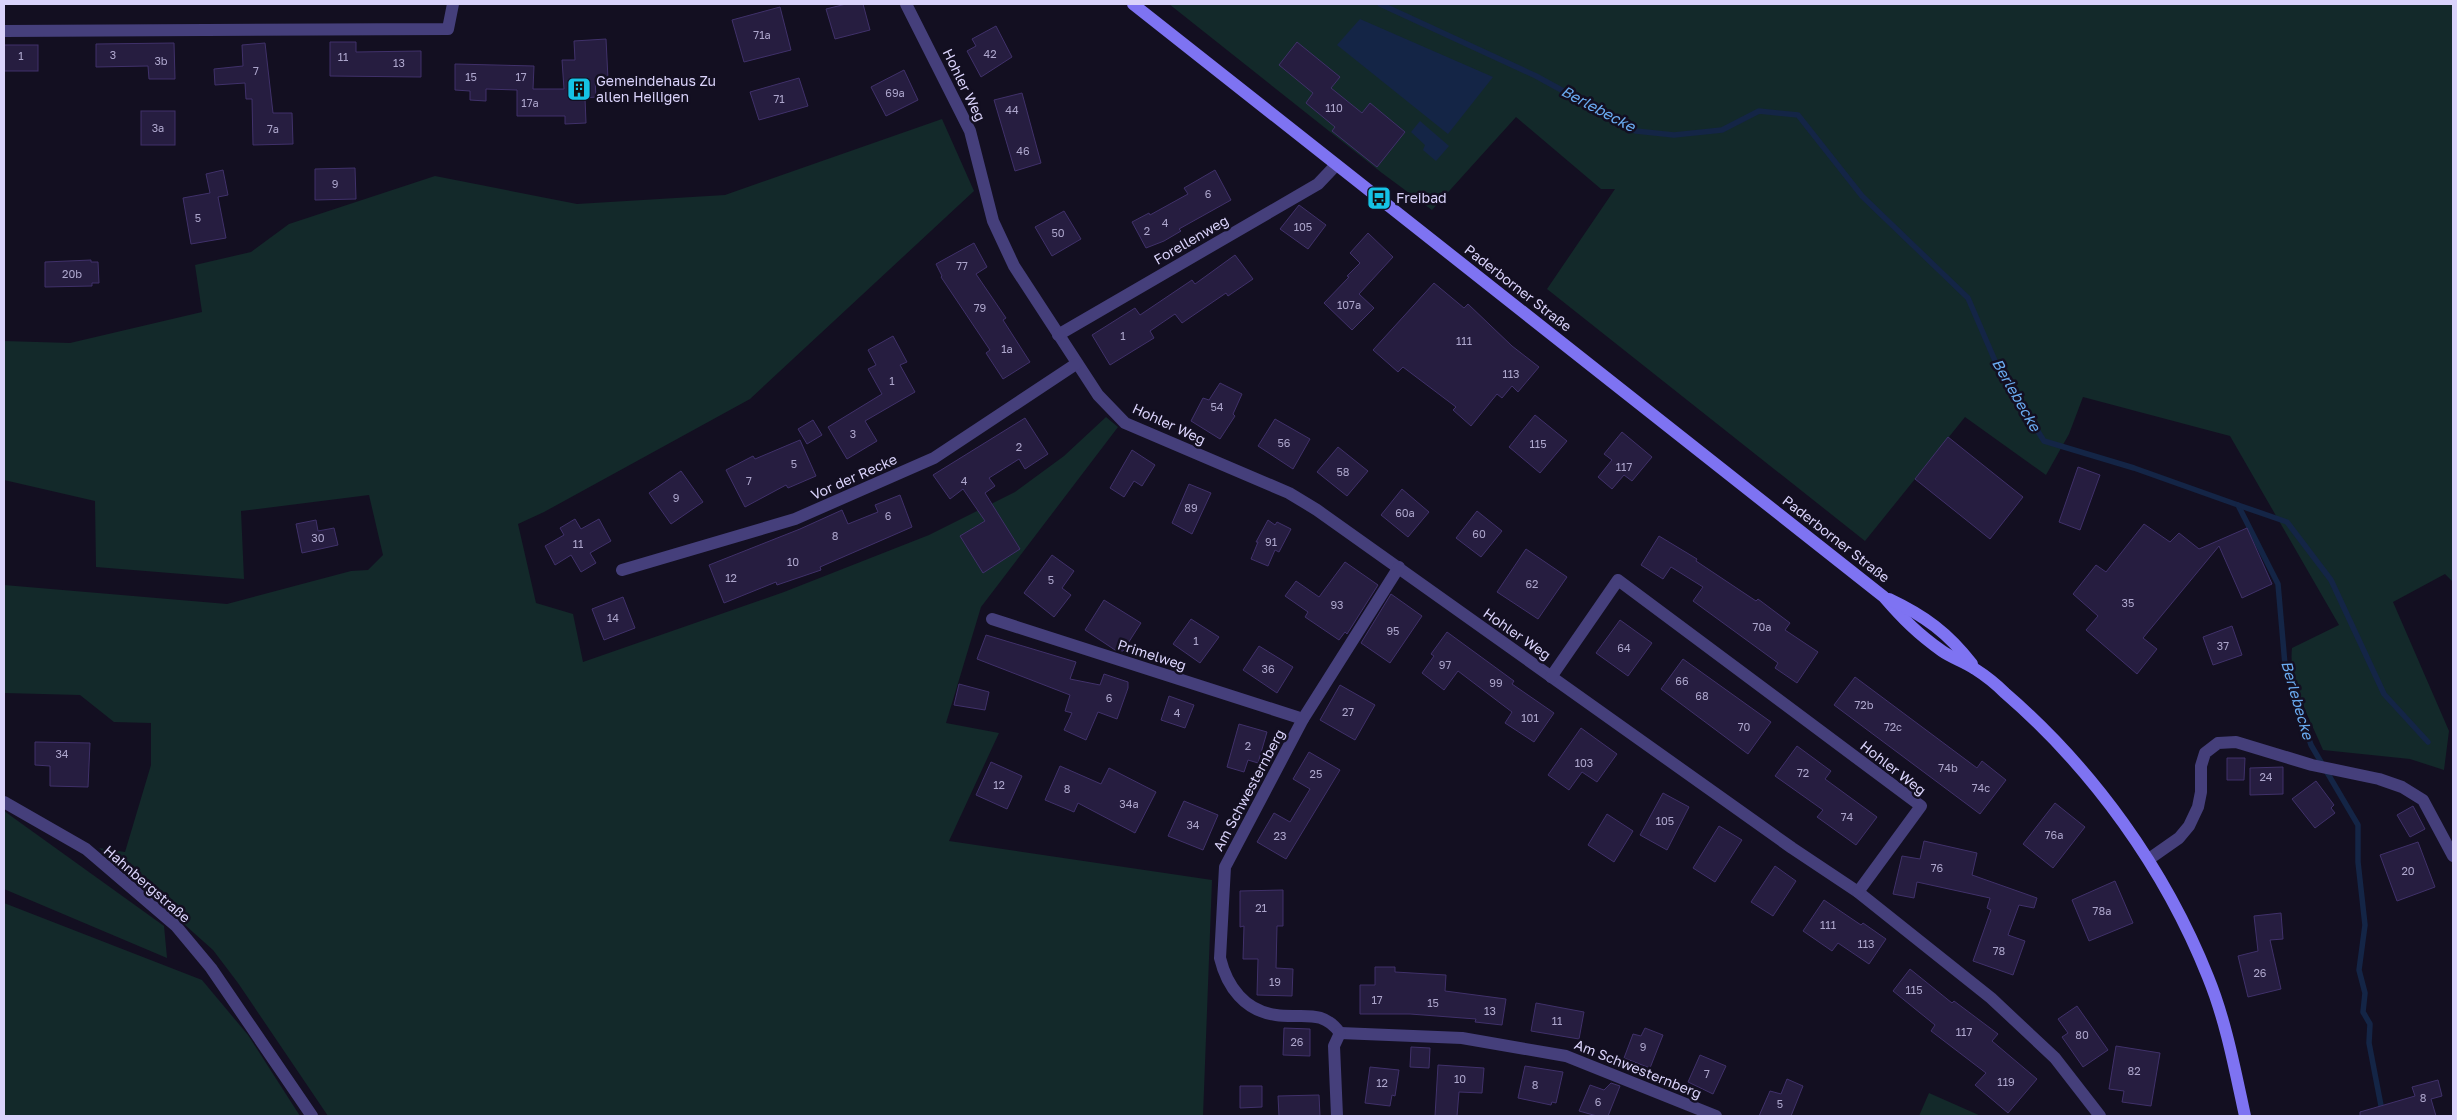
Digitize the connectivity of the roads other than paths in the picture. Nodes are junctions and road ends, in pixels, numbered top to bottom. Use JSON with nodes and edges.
{"nodes":[{"id":1,"x":453,"y":4,"type":"edge"},
{"id":2,"x":906,"y":4,"type":"edge"},
{"id":3,"x":1133,"y":4,"type":"edge"},
{"id":4,"x":4,"y":31,"type":"edge"},
{"id":5,"x":1336,"y":165,"type":"junction"},
{"id":6,"x":1058,"y":336,"type":"junction"},
{"id":7,"x":1076,"y":364,"type":"junction"},
{"id":8,"x":1399,"y":567,"type":"junction"},
{"id":9,"x":622,"y":570,"type":"dead end"},
{"id":10,"x":992,"y":619,"type":"dead end"},
{"id":11,"x":1552,"y":677,"type":"junction"},
{"id":12,"x":1303,"y":719,"type":"junction"},
{"id":13,"x":4,"y":802,"type":"edge"},
{"id":14,"x":2453,"y":856,"type":"edge"},
{"id":15,"x":2149,"y":859,"type":"junction"},
{"id":16,"x":1858,"y":892,"type":"junction"},
{"id":17,"x":1340,"y":1033,"type":"junction"},
{"id":18,"x":312,"y":1116,"type":"edge"},
{"id":19,"x":1337,"y":1116,"type":"edge"},
{"id":20,"x":1716,"y":1116,"type":"edge"},
{"id":21,"x":2100,"y":1116,"type":"edge"},
{"id":22,"x":2245,"y":1116,"type":"edge"}],
"edges":[{"from":1,"to":4,"type":"street"},
{"from":2,"to":6,"type":"street","name":"Hohler Weg"},
{"from":3,"to":5,"type":"main road","name":"Paderborner Straße"},
{"from":5,"to":6,"type":"street","name":"Forellenweg"},
{"from":5,"to":15,"type":"main road","name":"Paderborner Straße"},
{"from":6,"to":7,"type":"street","name":"Hohler Weg"},
{"from":7,"to":8,"type":"street","name":"Hohler Weg"},
{"from":7,"to":9,"type":"street","name":"Vor der Recke"},
{"from":8,"to":11,"type":"street","name":"Hohler Weg"},
{"from":8,"to":12,"type":"street","name":"Am Schwesternberg"},
{"from":10,"to":12,"type":"street","name":"Primelweg"},
{"from":11,"to":16,"type":"street","name":"Hohler Weg"},
{"from":11,"to":16,"type":"street","name":"Hohler Weg"},
{"from":12,"to":17,"type":"street","name":"Am Schwesternberg"},
{"from":13,"to":18,"type":"street","name":"Hahnbergstraße"},
{"from":14,"to":15,"type":"street"},
{"from":15,"to":22,"type":"main road","name":"Paderborner Straße"},
{"from":16,"to":21,"type":"street","name":"Hohler Weg"},
{"from":17,"to":19,"type":"street"},
{"from":17,"to":20,"type":"street","name":"Am Schwesternberg"}]}
